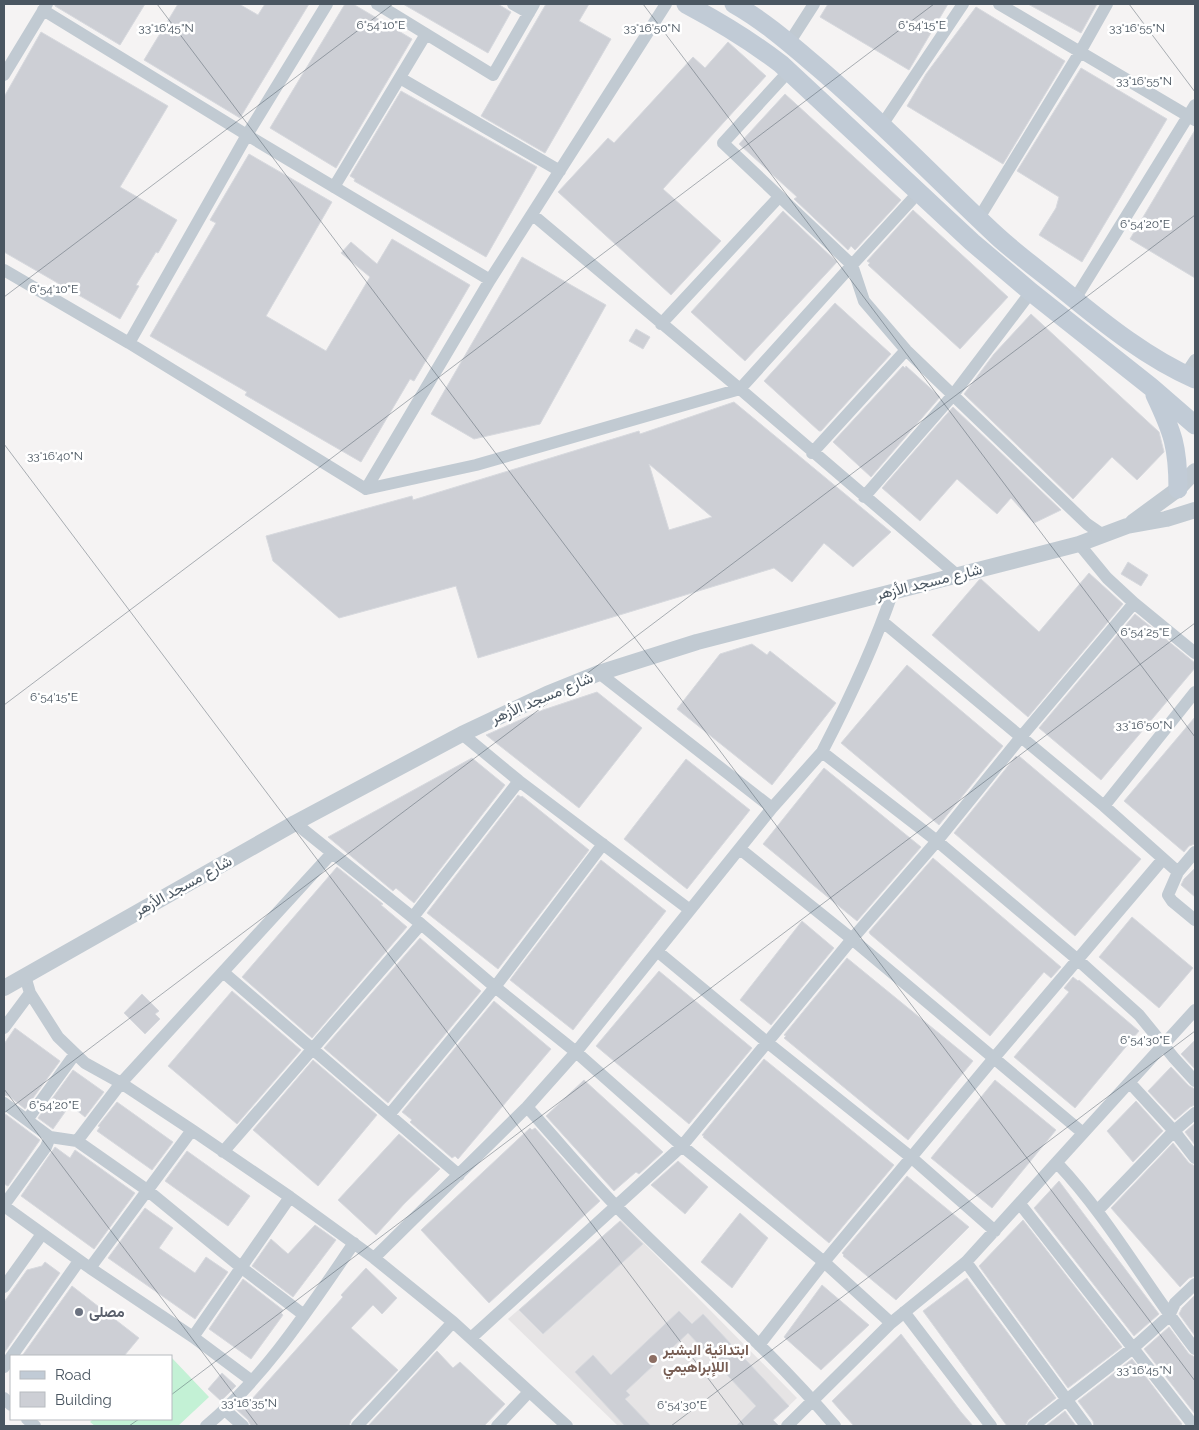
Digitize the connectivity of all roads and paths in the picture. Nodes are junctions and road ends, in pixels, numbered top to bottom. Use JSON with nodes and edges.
{"nodes":[{"id":1,"x":327,"y":4,"type":"edge"},
{"id":2,"x":377,"y":4,"type":"edge"},
{"id":3,"x":513,"y":4,"type":"edge"},
{"id":4,"x":666,"y":4,"type":"edge"},
{"id":5,"x":686,"y":4,"type":"edge"},
{"id":6,"x":734,"y":4,"type":"edge"},
{"id":7,"x":814,"y":4,"type":"edge"},
{"id":8,"x":963,"y":4,"type":"edge"},
{"id":9,"x":1000,"y":4,"type":"edge"},
{"id":10,"x":1107,"y":4,"type":"edge"},
{"id":11,"x":45,"y":7,"type":"edge"},
{"id":12,"x":532,"y":8,"type":"edge"},
{"id":13,"x":426,"y":34,"type":"junction"},
{"id":14,"x":789,"y":43,"type":"junction"},
{"id":15,"x":1080,"y":52,"type":"junction"},
{"id":16,"x":788,"y":71,"type":"junction"},
{"id":17,"x":4,"y":75,"type":"edge"},
{"id":18,"x":400,"y":78,"type":"junction"},
{"id":19,"x":1193,"y":114,"type":"edge"},
{"id":20,"x":882,"y":125,"type":"junction"},
{"id":21,"x":247,"y":135,"type":"junction"},
{"id":22,"x":560,"y":171,"type":"junction"},
{"id":23,"x":334,"y":187,"type":"junction"},
{"id":24,"x":918,"y":193,"type":"junction"},
{"id":25,"x":779,"y":197,"type":"junction"},
{"id":26,"x":532,"y":215,"type":"junction"},
{"id":27,"x":979,"y":218,"type":"junction"},
{"id":28,"x":852,"y":265,"type":"junction"},
{"id":29,"x":4,"y":270,"type":"edge"},
{"id":30,"x":490,"y":280,"type":"junction"},
{"id":31,"x":1030,"y":292,"type":"junction"},
{"id":32,"x":1075,"y":299,"type":"junction"},
{"id":33,"x":661,"y":324,"type":"junction"},
{"id":34,"x":129,"y":343,"type":"junction"},
{"id":35,"x":906,"y":350,"type":"junction"},
{"id":36,"x":1192,"y":371,"type":"edge"},
{"id":37,"x":1151,"y":387,"type":"junction"},
{"id":38,"x":740,"y":389,"type":"junction"},
{"id":39,"x":953,"y":395,"type":"junction"},
{"id":40,"x":1195,"y":425,"type":"edge"},
{"id":41,"x":812,"y":453,"type":"junction"},
{"id":42,"x":1195,"y":472,"type":"edge"},
{"id":43,"x":366,"y":488,"type":"junction"},
{"id":44,"x":1178,"y":489,"type":"junction"},
{"id":45,"x":864,"y":497,"type":"junction"},
{"id":46,"x":1195,"y":510,"type":"edge"},
{"id":47,"x":1127,"y":526,"type":"junction"},
{"id":48,"x":1103,"y":535,"type":"junction"},
{"id":49,"x":1079,"y":544,"type":"junction"},
{"id":50,"x":957,"y":575,"type":"junction"},
{"id":51,"x":893,"y":591,"type":"junction"},
{"id":52,"x":1134,"y":603,"type":"junction"},
{"id":53,"x":883,"y":622,"type":"junction"},
{"id":54,"x":1195,"y":653,"type":"edge"},
{"id":55,"x":600,"y":673,"type":"junction"},
{"id":56,"x":1195,"y":692,"type":"edge"},
{"id":57,"x":462,"y":734,"type":"junction"},
{"id":58,"x":1021,"y":737,"type":"junction"},
{"id":59,"x":822,"y":752,"type":"junction"},
{"id":60,"x":520,"y":781,"type":"junction"},
{"id":61,"x":1104,"y":806,"type":"junction"},
{"id":62,"x":772,"y":808,"type":"junction"},
{"id":63,"x":295,"y":824,"type":"junction"},
{"id":64,"x":937,"y":841,"type":"junction"},
{"id":65,"x":603,"y":844,"type":"junction"},
{"id":66,"x":740,"y":849,"type":"junction"},
{"id":67,"x":1195,"y":852,"type":"edge"},
{"id":68,"x":332,"y":853,"type":"junction"},
{"id":69,"x":1162,"y":860,"type":"junction"},
{"id":70,"x":1178,"y":872,"type":"junction"},
{"id":71,"x":690,"y":910,"type":"junction"},
{"id":72,"x":417,"y":920,"type":"junction"},
{"id":73,"x":1195,"y":920,"type":"edge"},
{"id":74,"x":852,"y":939,"type":"junction"},
{"id":75,"x":657,"y":951,"type":"junction"},
{"id":76,"x":1078,"y":960,"type":"junction"},
{"id":77,"x":223,"y":972,"type":"junction"},
{"id":78,"x":25,"y":976,"type":"junction"},
{"id":79,"x":495,"y":987,"type":"junction"},
{"id":80,"x":4,"y":988,"type":"edge"},
{"id":81,"x":30,"y":993,"type":"junction"},
{"id":82,"x":1194,"y":1013,"type":"edge"},
{"id":83,"x":4,"y":1028,"type":"edge"},
{"id":84,"x":768,"y":1043,"type":"junction"},
{"id":85,"x":1164,"y":1045,"type":"junction"},
{"id":86,"x":312,"y":1049,"type":"junction"},
{"id":87,"x":576,"y":1052,"type":"junction"},
{"id":88,"x":75,"y":1054,"type":"junction"},
{"id":89,"x":994,"y":1058,"type":"junction"},
{"id":90,"x":1195,"y":1081,"type":"edge"},
{"id":91,"x":120,"y":1083,"type":"junction"},
{"id":92,"x":1130,"y":1083,"type":"junction"},
{"id":93,"x":4,"y":1104,"type":"edge"},
{"id":94,"x":527,"y":1107,"type":"junction"},
{"id":95,"x":1195,"y":1113,"type":"edge"},
{"id":96,"x":389,"y":1115,"type":"junction"},
{"id":97,"x":27,"y":1120,"type":"junction"},
{"id":98,"x":192,"y":1130,"type":"junction"},
{"id":99,"x":1174,"y":1131,"type":"junction"},
{"id":100,"x":1083,"y":1133,"type":"junction"},
{"id":101,"x":50,"y":1137,"type":"junction"},
{"id":102,"x":77,"y":1141,"type":"junction"},
{"id":103,"x":682,"y":1146,"type":"junction"},
{"id":104,"x":223,"y":1152,"type":"junction"},
{"id":105,"x":912,"y":1158,"type":"junction"},
{"id":106,"x":1195,"y":1158,"type":"edge"},
{"id":107,"x":1057,"y":1163,"type":"junction"},
{"id":108,"x":459,"y":1175,"type":"junction"},
{"id":109,"x":147,"y":1190,"type":"junction"},
{"id":110,"x":290,"y":1197,"type":"junction"},
{"id":111,"x":1020,"y":1204,"type":"junction"},
{"id":112,"x":4,"y":1205,"type":"edge"},
{"id":113,"x":616,"y":1205,"type":"junction"},
{"id":114,"x":1098,"y":1210,"type":"junction"},
{"id":115,"x":995,"y":1231,"type":"junction"},
{"id":116,"x":42,"y":1234,"type":"junction"},
{"id":117,"x":354,"y":1243,"type":"junction"},
{"id":118,"x":374,"y":1258,"type":"junction"},
{"id":119,"x":79,"y":1260,"type":"junction"},
{"id":120,"x":824,"y":1262,"type":"junction"},
{"id":121,"x":966,"y":1262,"type":"junction"},
{"id":122,"x":90,"y":1268,"type":"junction"},
{"id":123,"x":242,"y":1268,"type":"junction"},
{"id":124,"x":1195,"y":1284,"type":"edge"},
{"id":125,"x":4,"y":1287,"type":"edge"},
{"id":126,"x":904,"y":1312,"type":"junction"},
{"id":127,"x":304,"y":1315,"type":"junction"},
{"id":128,"x":1169,"y":1316,"type":"junction"},
{"id":129,"x":453,"y":1322,"type":"junction"},
{"id":130,"x":891,"y":1323,"type":"junction"},
{"id":131,"x":193,"y":1337,"type":"junction"},
{"id":132,"x":471,"y":1338,"type":"junction"},
{"id":133,"x":759,"y":1345,"type":"junction"},
{"id":134,"x":1133,"y":1348,"type":"junction"},
{"id":135,"x":1195,"y":1349,"type":"edge"},
{"id":136,"x":12,"y":1355,"type":"edge"},
{"id":137,"x":252,"y":1381,"type":"junction"},
{"id":138,"x":528,"y":1393,"type":"junction"},
{"id":139,"x":814,"y":1401,"type":"junction"},
{"id":140,"x":1067,"y":1401,"type":"junction"},
{"id":141,"x":225,"y":1410,"type":"junction"},
{"id":142,"x":206,"y":1426,"type":"edge"},
{"id":143,"x":243,"y":1426,"type":"edge"},
{"id":144,"x":358,"y":1426,"type":"edge"},
{"id":145,"x":497,"y":1426,"type":"edge"},
{"id":146,"x":567,"y":1426,"type":"edge"},
{"id":147,"x":787,"y":1426,"type":"edge"},
{"id":148,"x":835,"y":1426,"type":"edge"},
{"id":149,"x":991,"y":1426,"type":"edge"},
{"id":150,"x":1033,"y":1426,"type":"edge"},
{"id":151,"x":1086,"y":1426,"type":"edge"},
{"id":152,"x":1194,"y":1426,"type":"edge"}],
"edges":[{"from":1,"to":21,"type":"street"},
{"from":2,"to":13,"type":"street"},
{"from":3,"to":12,"type":"street"},
{"from":4,"to":22,"type":"street"},
{"from":5,"to":16,"type":"main road"},
{"from":6,"to":14,"type":"main road"},
{"from":7,"to":14,"type":"street"},
{"from":8,"to":20,"type":"street"},
{"from":9,"to":15,"type":"street"},
{"from":10,"to":15,"type":"street"},
{"from":11,"to":17,"type":"street"},
{"from":11,"to":21,"type":"street"},
{"from":12,"to":13,"type":"street"},
{"from":13,"to":18,"type":"street"},
{"from":14,"to":20,"type":"main road"},
{"from":15,"to":19,"type":"street"},
{"from":15,"to":27,"type":"street"},
{"from":16,"to":24,"type":"main road"},
{"from":16,"to":25,"type":"street"},
{"from":18,"to":22,"type":"street"},
{"from":18,"to":23,"type":"street"},
{"from":19,"to":32,"type":"street"},
{"from":20,"to":27,"type":"main road"},
{"from":21,"to":23,"type":"street"},
{"from":21,"to":34,"type":"street"},
{"from":22,"to":26,"type":"street"},
{"from":23,"to":30,"type":"street"},
{"from":24,"to":28,"type":"street"},
{"from":24,"to":31,"type":"main road"},
{"from":25,"to":28,"type":"street"},
{"from":25,"to":33,"type":"street"},
{"from":26,"to":30,"type":"street"},
{"from":26,"to":33,"type":"street"},
{"from":27,"to":32,"type":"main road"},
{"from":28,"to":35,"type":"street"},
{"from":28,"to":38,"type":"street"},
{"from":29,"to":34,"type":"street"},
{"from":30,"to":43,"type":"street"},
{"from":31,"to":37,"type":"main road"},
{"from":31,"to":39,"type":"street"},
{"from":32,"to":36,"type":"main road"},
{"from":33,"to":38,"type":"street"},
{"from":34,"to":43,"type":"street"},
{"from":35,"to":39,"type":"street"},
{"from":35,"to":41,"type":"street"},
{"from":37,"to":40,"type":"main road"},
{"from":37,"to":44,"type":"main road"},
{"from":38,"to":41,"type":"street"},
{"from":38,"to":43,"type":"street"},
{"from":39,"to":45,"type":"street"},
{"from":39,"to":48,"type":"street"},
{"from":41,"to":45,"type":"street"},
{"from":42,"to":44,"type":"street","name":"شارع مسجد الأزهر"},
{"from":44,"to":47,"type":"street","name":"شارع مسجد الأزهر"},
{"from":45,"to":50,"type":"street"},
{"from":46,"to":47,"type":"street","name":"شارع مسجد الأزهر"},
{"from":47,"to":48,"type":"street","name":"شارع مسجد الأزهر"},
{"from":48,"to":49,"type":"street","name":"شارع مسجد الأزهر"},
{"from":49,"to":50,"type":"street","name":"شارع مسجد الأزهر"},
{"from":49,"to":52,"type":"street"},
{"from":50,"to":51,"type":"street","name":"شارع مسجد الأزهر"},
{"from":51,"to":53,"type":"street"},
{"from":51,"to":55,"type":"street","name":"شارع مسجد الأزهر"},
{"from":52,"to":54,"type":"street"},
{"from":52,"to":58,"type":"street"},
{"from":53,"to":58,"type":"street"},
{"from":53,"to":59,"type":"street"},
{"from":55,"to":57,"type":"street","name":"شارع مسجد الأزهر"},
{"from":55,"to":62,"type":"street"},
{"from":56,"to":61,"type":"street"},
{"from":57,"to":60,"type":"street"},
{"from":57,"to":63,"type":"street","name":"شارع مسجد الأزهر"},
{"from":58,"to":61,"type":"street"},
{"from":58,"to":64,"type":"street"},
{"from":59,"to":62,"type":"street"},
{"from":59,"to":64,"type":"street"},
{"from":60,"to":65,"type":"street"},
{"from":60,"to":72,"type":"street"},
{"from":61,"to":69,"type":"street"},
{"from":62,"to":66,"type":"street"},
{"from":63,"to":68,"type":"street"},
{"from":63,"to":78,"type":"street","name":"شارع مسجد الأزهر"},
{"from":64,"to":74,"type":"street"},
{"from":64,"to":76,"type":"street"},
{"from":65,"to":71,"type":"street"},
{"from":65,"to":79,"type":"street"},
{"from":66,"to":71,"type":"street"},
{"from":66,"to":74,"type":"street"},
{"from":67,"to":70,"type":"street"},
{"from":68,"to":72,"type":"street"},
{"from":68,"to":77,"type":"street"},
{"from":69,"to":70,"type":"street"},
{"from":69,"to":76,"type":"street"},
{"from":70,"to":73,"type":"street"},
{"from":71,"to":75,"type":"street"},
{"from":72,"to":79,"type":"street"},
{"from":72,"to":86,"type":"street"},
{"from":74,"to":84,"type":"street"},
{"from":74,"to":89,"type":"street"},
{"from":75,"to":84,"type":"street"},
{"from":75,"to":87,"type":"street"},
{"from":76,"to":85,"type":"street"},
{"from":76,"to":89,"type":"street"},
{"from":77,"to":86,"type":"street"},
{"from":77,"to":91,"type":"street"},
{"from":78,"to":80,"type":"street","name":"شارع مسجد الأزهر"},
{"from":78,"to":81,"type":"street"},
{"from":79,"to":87,"type":"street"},
{"from":79,"to":96,"type":"street"},
{"from":81,"to":83,"type":"street"},
{"from":81,"to":88,"type":"street"},
{"from":82,"to":85,"type":"street"},
{"from":84,"to":103,"type":"street"},
{"from":84,"to":105,"type":"street"},
{"from":85,"to":90,"type":"street"},
{"from":85,"to":92,"type":"street"},
{"from":86,"to":96,"type":"street"},
{"from":86,"to":104,"type":"street"},
{"from":87,"to":94,"type":"street"},
{"from":87,"to":103,"type":"street"},
{"from":88,"to":91,"type":"street"},
{"from":88,"to":97,"type":"street"},
{"from":89,"to":100,"type":"street"},
{"from":89,"to":105,"type":"street"},
{"from":91,"to":98,"type":"street"},
{"from":91,"to":102,"type":"street"},
{"from":92,"to":99,"type":"street"},
{"from":92,"to":100,"type":"street"},
{"from":93,"to":97,"type":"street"},
{"from":94,"to":108,"type":"street"},
{"from":94,"to":113,"type":"street"},
{"from":95,"to":99,"type":"street"},
{"from":96,"to":108,"type":"street"},
{"from":97,"to":101,"type":"street"},
{"from":98,"to":104,"type":"street"},
{"from":98,"to":109,"type":"street"},
{"from":99,"to":106,"type":"street"},
{"from":99,"to":114,"type":"street"},
{"from":100,"to":107,"type":"street"},
{"from":101,"to":102,"type":"street"},
{"from":101,"to":112,"type":"street"},
{"from":102,"to":109,"type":"street"},
{"from":103,"to":113,"type":"street"},
{"from":103,"to":120,"type":"street"},
{"from":104,"to":110,"type":"street"},
{"from":105,"to":115,"type":"street"},
{"from":105,"to":120,"type":"street"},
{"from":107,"to":111,"type":"street"},
{"from":107,"to":114,"type":"street"},
{"from":108,"to":118,"type":"street"},
{"from":109,"to":122,"type":"street"},
{"from":109,"to":123,"type":"street"},
{"from":110,"to":117,"type":"street"},
{"from":110,"to":123,"type":"street"},
{"from":111,"to":115,"type":"street"},
{"from":111,"to":134,"type":"street"},
{"from":112,"to":116,"type":"street"},
{"from":113,"to":132,"type":"street"},
{"from":113,"to":133,"type":"street"},
{"from":114,"to":128,"type":"street"},
{"from":115,"to":121,"type":"street"},
{"from":116,"to":119,"type":"street"},
{"from":116,"to":125,"type":"street"},
{"from":117,"to":118,"type":"street"},
{"from":117,"to":127,"type":"street"},
{"from":118,"to":129,"type":"street"},
{"from":119,"to":122,"type":"street"},
{"from":119,"to":136,"type":"street"},
{"from":120,"to":130,"type":"street"},
{"from":120,"to":133,"type":"street"},
{"from":121,"to":126,"type":"street"},
{"from":121,"to":140,"type":"street"},
{"from":122,"to":131,"type":"street"},
{"from":123,"to":127,"type":"street"},
{"from":123,"to":131,"type":"street"},
{"from":124,"to":128,"type":"street"},
{"from":126,"to":130,"type":"street"},
{"from":126,"to":149,"type":"street"},
{"from":127,"to":137,"type":"street"},
{"from":128,"to":134,"type":"street"},
{"from":128,"to":135,"type":"street"},
{"from":129,"to":132,"type":"street"},
{"from":129,"to":144,"type":"street"},
{"from":130,"to":139,"type":"street"},
{"from":131,"to":137,"type":"street"},
{"from":132,"to":138,"type":"street"},
{"from":133,"to":139,"type":"street"},
{"from":134,"to":140,"type":"street"},
{"from":134,"to":152,"type":"street"},
{"from":137,"to":141,"type":"street"},
{"from":138,"to":145,"type":"street"},
{"from":138,"to":146,"type":"street"},
{"from":139,"to":147,"type":"street"},
{"from":139,"to":148,"type":"street"},
{"from":140,"to":150,"type":"street"},
{"from":140,"to":151,"type":"street"},
{"from":141,"to":142,"type":"street"},
{"from":141,"to":143,"type":"street"}]}
